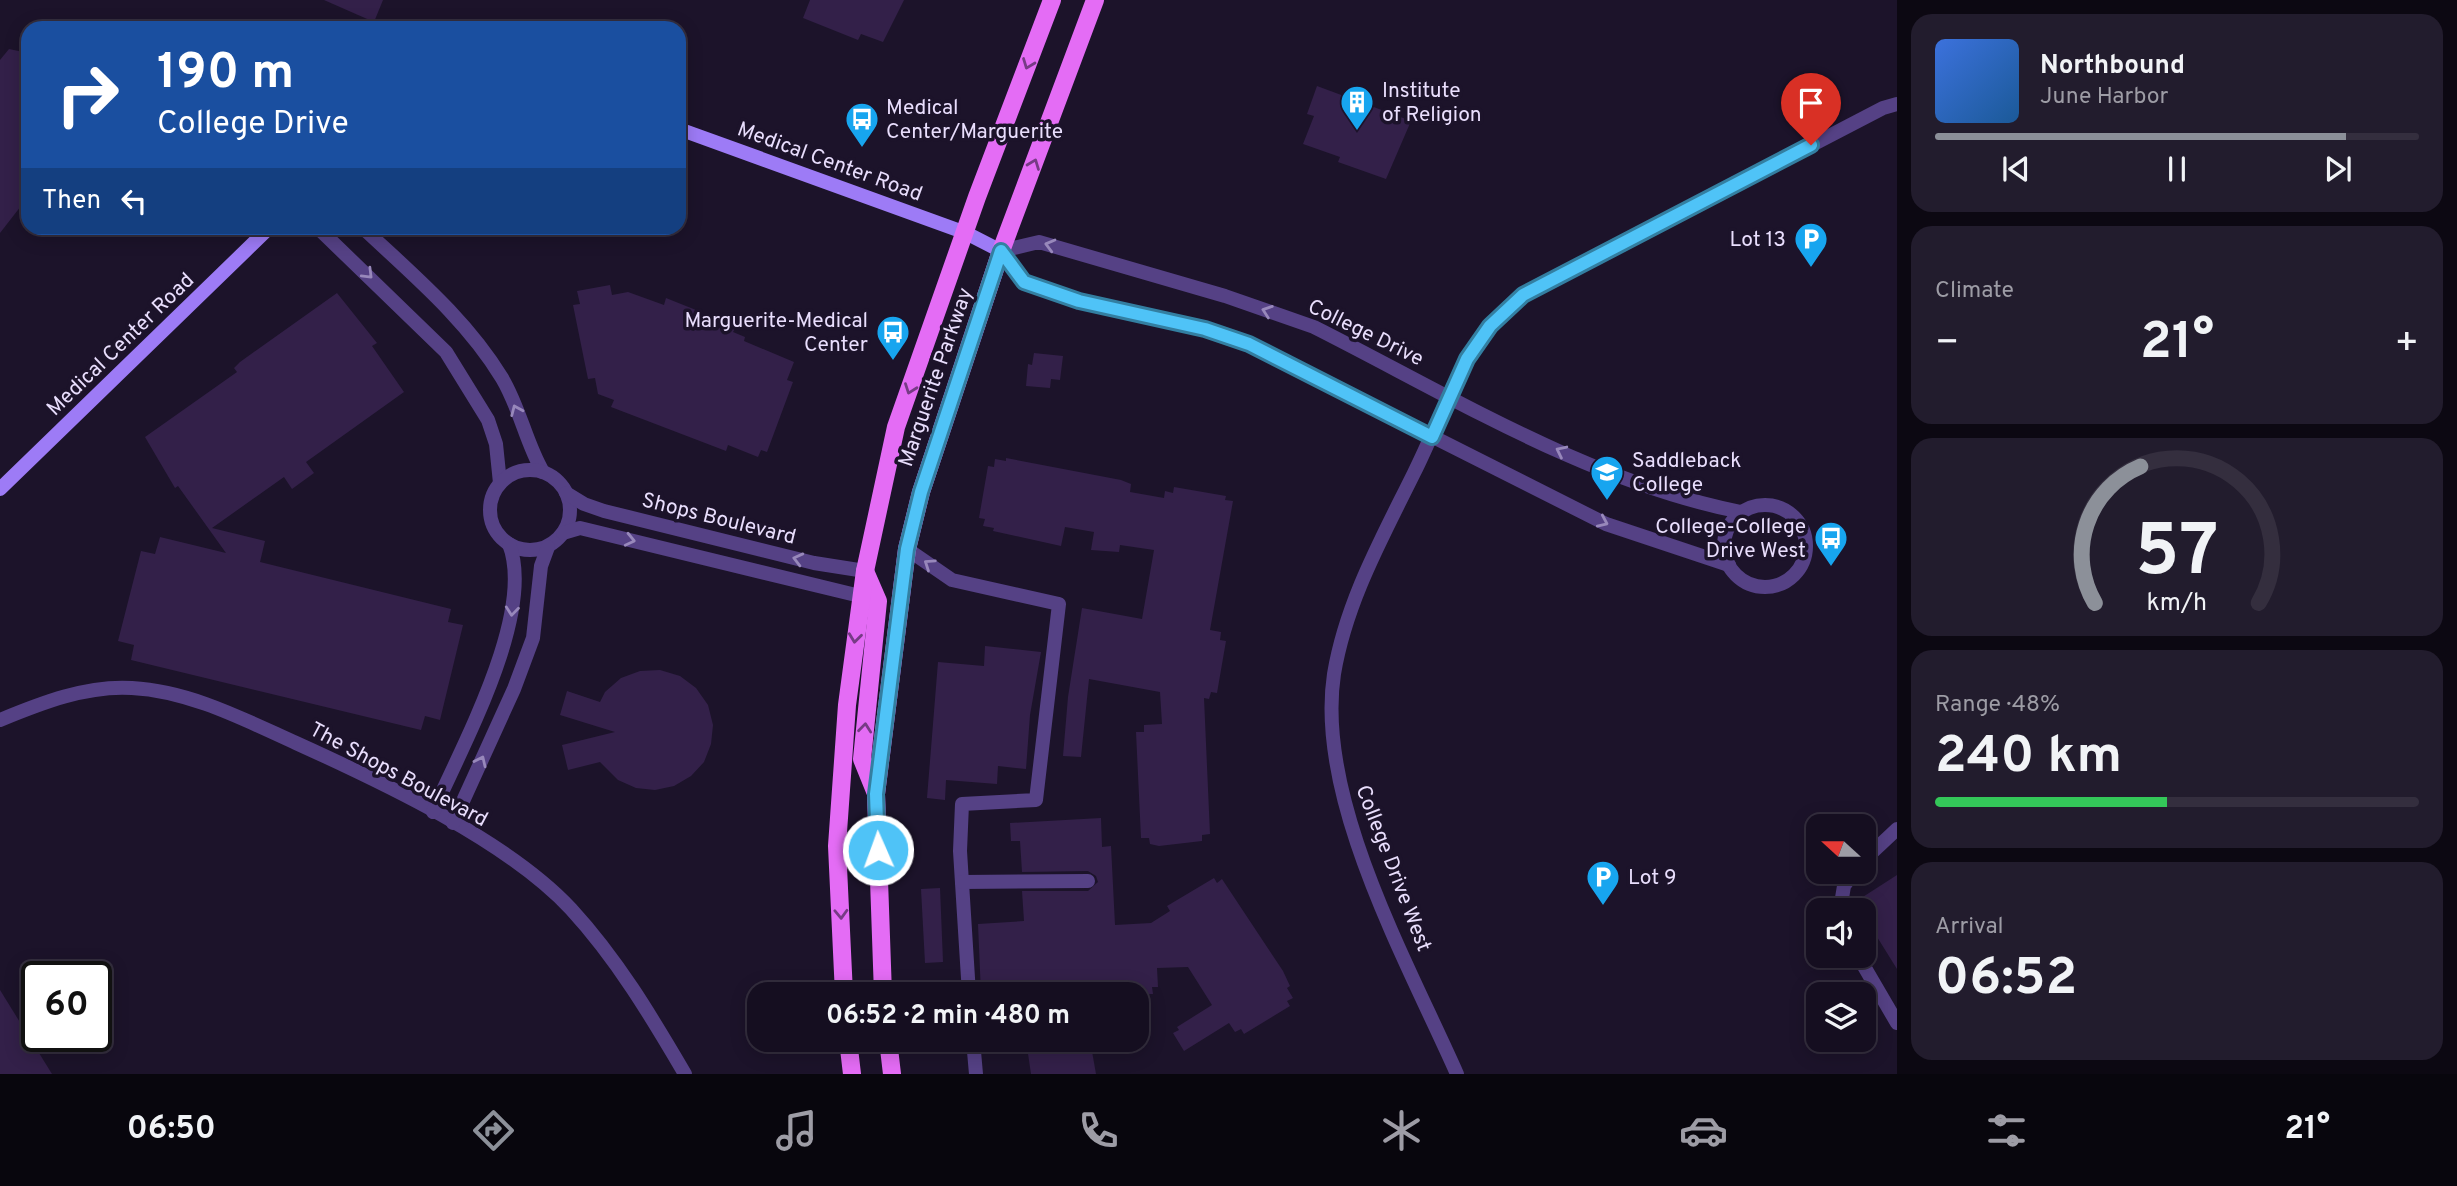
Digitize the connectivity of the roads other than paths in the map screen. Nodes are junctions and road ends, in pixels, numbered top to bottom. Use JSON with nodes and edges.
{"nodes":[{"id":1,"x":1052,"y":0,"type":"edge"},
{"id":2,"x":1096,"y":0,"type":"edge"},
{"id":3,"x":1897,"y":104,"type":"edge"},
{"id":4,"x":686,"y":132,"type":"edge"},
{"id":5,"x":966,"y":233,"type":"junction"},
{"id":6,"x":262,"y":235,"type":"edge"},
{"id":7,"x":325,"y":235,"type":"edge"},
{"id":8,"x":370,"y":235,"type":"edge"},
{"id":9,"x":1001,"y":251,"type":"junction"},
{"id":10,"x":1450,"y":397,"type":"junction"},
{"id":11,"x":1432,"y":437,"type":"junction"},
{"id":12,"x":543,"y":472,"type":"junction"},
{"id":13,"x":500,"y":483,"type":"junction"},
{"id":14,"x":0,"y":489,"type":"edge"},
{"id":15,"x":566,"y":493,"type":"junction"},
{"id":16,"x":1741,"y":512,"type":"junction"},
{"id":17,"x":564,"y":533,"type":"junction"},
{"id":18,"x":509,"y":544,"type":"junction"},
{"id":19,"x":548,"y":547,"type":"junction"},
{"id":20,"x":907,"y":549,"type":"junction"},
{"id":21,"x":1728,"y":565,"type":"junction"},
{"id":22,"x":865,"y":571,"type":"junction"},
{"id":23,"x":860,"y":596,"type":"junction"},
{"id":24,"x":0,"y":720,"type":"edge"},
{"id":25,"x":876,"y":794,"type":"junction"},
{"id":26,"x":433,"y":812,"type":"junction"},
{"id":27,"x":453,"y":823,"type":"junction"},
{"id":28,"x":1897,"y":829,"type":"edge"},
{"id":29,"x":1876,"y":849,"type":"edge"},
{"id":30,"x":1088,"y":881,"type":"dead end"},
{"id":31,"x":962,"y":882,"type":"junction"},
{"id":32,"x":1865,"y":968,"type":"edge"},
{"id":33,"x":843,"y":982,"type":"edge"},
{"id":34,"x":883,"y":982,"type":"edge"},
{"id":35,"x":968,"y":982,"type":"edge"},
{"id":36,"x":1897,"y":1023,"type":"edge"},
{"id":37,"x":849,"y":1052,"type":"edge"},
{"id":38,"x":889,"y":1052,"type":"edge"},
{"id":39,"x":974,"y":1052,"type":"edge"},
{"id":40,"x":685,"y":1074,"type":"edge"},
{"id":41,"x":852,"y":1074,"type":"edge"},
{"id":42,"x":892,"y":1074,"type":"edge"},
{"id":43,"x":976,"y":1074,"type":"edge"},
{"id":44,"x":1457,"y":1074,"type":"edge"}],
"edges":[{"from":1,"to":5,"type":"main road","name":"Marguerite Parkway","one_way":true},
{"from":9,"to":2,"type":"main road","name":"Marguerite Parkway","one_way":true},
{"from":3,"to":10,"type":"street","name":"College Drive West"},
{"from":4,"to":5,"type":"main road","name":"Medical Center Road"},
{"from":5,"to":9,"type":"main road","name":"College Drive"},
{"from":5,"to":22,"type":"main road","name":"Marguerite Parkway","one_way":true},
{"from":6,"to":14,"type":"main road","name":"Medical Center Road"},
{"from":7,"to":13,"type":"street","one_way":true},
{"from":12,"to":8,"type":"street","name":"Shops Boulevard","one_way":true},
{"from":10,"to":9,"type":"street","name":"College Drive","one_way":true},
{"from":9,"to":11,"type":"street","name":"College Drive"},
{"from":9,"to":20,"type":"main road","name":"Marguerite Parkway"},
{"from":10,"to":11,"type":"street","name":"College Drive West"},
{"from":16,"to":10,"type":"street","name":"College Drive","one_way":true},
{"from":11,"to":21,"type":"street","name":"College Drive","one_way":true},
{"from":11,"to":44,"type":"street","name":"College Drive West"},
{"from":12,"to":13,"type":"street"},
{"from":12,"to":15,"type":"street","name":"Shops Boulevard"},
{"from":13,"to":18,"type":"street"},
{"from":15,"to":17,"type":"street"},
{"from":22,"to":15,"type":"street","name":"Shops Boulevard","one_way":true},
{"from":16,"to":21,"type":"street"},
{"from":16,"to":21,"type":"street","name":"College Drive"},
{"from":17,"to":19,"type":"street"},
{"from":17,"to":23,"type":"street","name":"Shops Boulevard","one_way":true},
{"from":18,"to":19,"type":"street"},
{"from":18,"to":26,"type":"street","one_way":true},
{"from":27,"to":19,"type":"street","one_way":true},
{"from":20,"to":25,"type":"main road","name":"Marguerite Parkway"},
{"from":31,"to":20,"type":"street","one_way":true},
{"from":22,"to":23,"type":"main road","name":"Marguerite Parkway"},
{"from":25,"to":22,"type":"main road","one_way":true},
{"from":23,"to":33,"type":"main road","name":"Marguerite Parkway","one_way":true},
{"from":24,"to":26,"type":"street","name":"The Shops Boulevard"},
{"from":25,"to":34,"type":"main road","name":"Marguerite Parkway"},
{"from":26,"to":27,"type":"street","name":"The Shops Boulevard"},
{"from":27,"to":40,"type":"street","name":"The Shops Boulevard"},
{"from":28,"to":29,"type":"street"},
{"from":30,"to":31,"type":"street"},
{"from":31,"to":35,"type":"street"},
{"from":32,"to":36,"type":"street"},
{"from":37,"to":41,"type":"main road"},
{"from":38,"to":42,"type":"main road"},
{"from":39,"to":43,"type":"street"}]}
